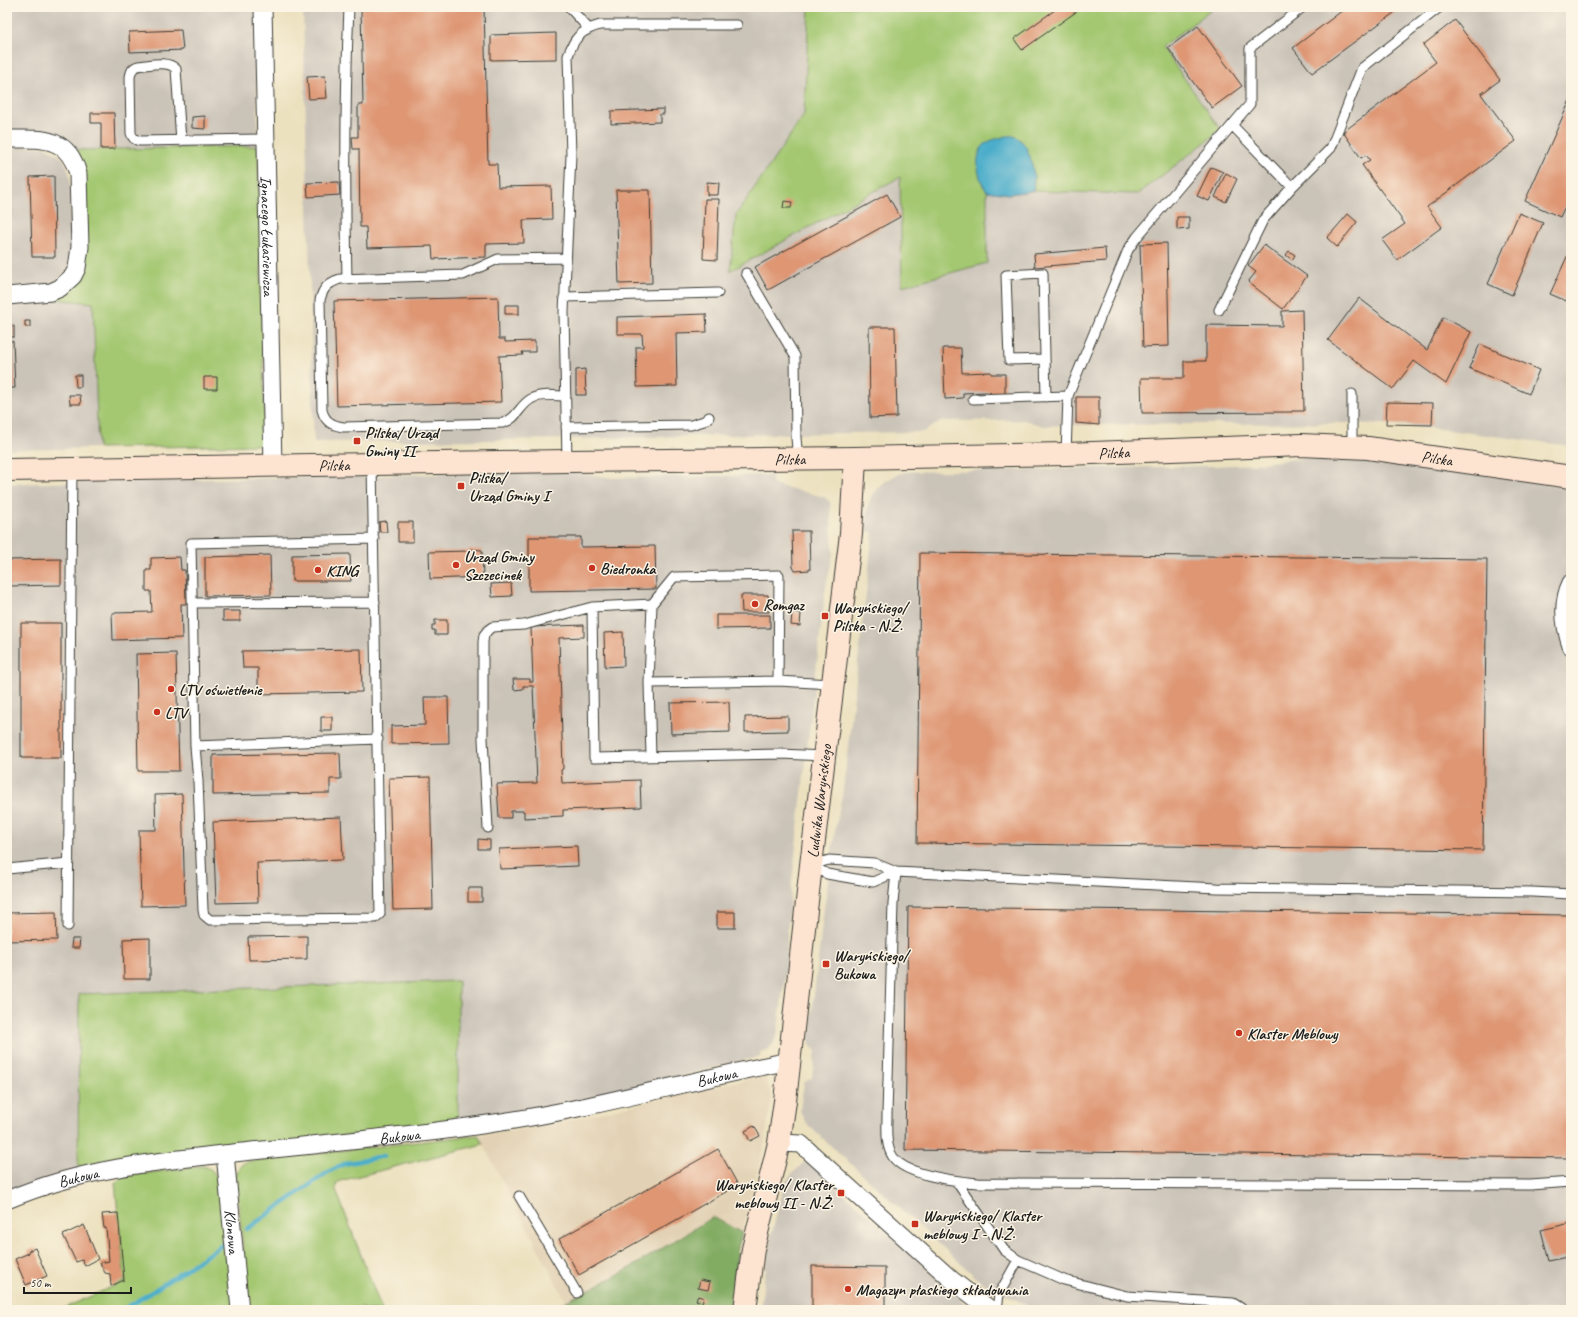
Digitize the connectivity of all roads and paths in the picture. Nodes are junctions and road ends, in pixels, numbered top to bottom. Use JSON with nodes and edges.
{"nodes":[{"id":1,"x":263,"y":7,"type":"edge"},
{"id":2,"x":349,"y":7,"type":"edge"},
{"id":3,"x":569,"y":7,"type":"edge"},
{"id":4,"x":1303,"y":7,"type":"edge"},
{"id":5,"x":1440,"y":7,"type":"edge"},
{"id":6,"x":737,"y":25,"type":"dead end"},
{"id":7,"x":588,"y":28,"type":"junction"},
{"id":8,"x":1232,"y":125,"type":"junction"},
{"id":9,"x":7,"y":139,"type":"edge"},
{"id":10,"x":266,"y":140,"type":"junction"},
{"id":11,"x":181,"y":141,"type":"junction"},
{"id":12,"x":1292,"y":187,"type":"junction"},
{"id":13,"x":566,"y":258,"type":"junction"},
{"id":14,"x":746,"y":273,"type":"dead end"},
{"id":15,"x":347,"y":278,"type":"junction"},
{"id":16,"x":718,"y":293,"type":"dead end"},
{"id":17,"x":7,"y":296,"type":"edge"},
{"id":18,"x":564,"y":297,"type":"junction"},
{"id":19,"x":1219,"y":310,"type":"dead end"},
{"id":20,"x":1045,"y":359,"type":"junction"},
{"id":21,"x":1352,"y":394,"type":"dead end"},
{"id":22,"x":566,"y":396,"type":"junction"},
{"id":23,"x":1068,"y":396,"type":"junction"},
{"id":24,"x":1046,"y":397,"type":"junction"},
{"id":25,"x":973,"y":399,"type":"dead end"},
{"id":26,"x":709,"y":417,"type":"dead end"},
{"id":27,"x":566,"y":427,"type":"junction"},
{"id":28,"x":1352,"y":446,"type":"junction"},
{"id":29,"x":1066,"y":454,"type":"junction"},
{"id":30,"x":855,"y":458,"type":"junction"},
{"id":31,"x":798,"y":459,"type":"junction"},
{"id":32,"x":567,"y":461,"type":"junction"},
{"id":33,"x":372,"y":464,"type":"junction"},
{"id":34,"x":273,"y":466,"type":"junction"},
{"id":35,"x":72,"y":468,"type":"junction"},
{"id":36,"x":7,"y":470,"type":"edge"},
{"id":37,"x":1571,"y":477,"type":"edge"},
{"id":38,"x":374,"y":538,"type":"junction"},
{"id":39,"x":1571,"y":583,"type":"edge"},
{"id":40,"x":375,"y":602,"type":"junction"},
{"id":41,"x":192,"y":603,"type":"junction"},
{"id":42,"x":652,"y":604,"type":"junction"},
{"id":43,"x":592,"y":607,"type":"junction"},
{"id":44,"x":1571,"y":646,"type":"edge"},
{"id":45,"x":778,"y":681,"type":"junction"},
{"id":46,"x":649,"y":683,"type":"junction"},
{"id":47,"x":832,"y":684,"type":"junction"},
{"id":48,"x":378,"y":740,"type":"junction"},
{"id":49,"x":195,"y":746,"type":"junction"},
{"id":50,"x":824,"y":756,"type":"junction"},
{"id":51,"x":651,"y":757,"type":"junction"},
{"id":52,"x":488,"y":828,"type":"dead end"},
{"id":53,"x":69,"y":863,"type":"junction"},
{"id":54,"x":811,"y":866,"type":"junction"},
{"id":55,"x":7,"y":869,"type":"edge"},
{"id":56,"x":896,"y":872,"type":"junction"},
{"id":57,"x":1571,"y":894,"type":"edge"},
{"id":58,"x":68,"y":926,"type":"dead end"},
{"id":59,"x":790,"y":1061,"type":"junction"},
{"id":60,"x":779,"y":1143,"type":"junction"},
{"id":61,"x":225,"y":1154,"type":"junction"},
{"id":62,"x":956,"y":1181,"type":"junction"},
{"id":63,"x":1571,"y":1182,"type":"edge"},
{"id":64,"x":519,"y":1196,"type":"dead end"},
{"id":65,"x":7,"y":1200,"type":"edge"},
{"id":66,"x":1018,"y":1260,"type":"junction"},
{"id":67,"x":577,"y":1292,"type":"dead end"},
{"id":68,"x":240,"y":1310,"type":"edge"},
{"id":69,"x":745,"y":1310,"type":"edge"},
{"id":70,"x":991,"y":1310,"type":"edge"},
{"id":71,"x":997,"y":1310,"type":"edge"},
{"id":72,"x":1242,"y":1310,"type":"edge"}],
"edges":[{"from":1,"to":10,"type":"street","name":"Ignacego Łukasiewicza"},
{"from":2,"to":15,"type":"lane"},
{"from":3,"to":7,"type":"lane"},
{"from":4,"to":8,"type":"lane"},
{"from":5,"to":12,"type":"lane"},
{"from":6,"to":7,"type":"lane"},
{"from":7,"to":13,"type":"lane"},
{"from":8,"to":12,"type":"lane"},
{"from":8,"to":23,"type":"lane"},
{"from":9,"to":17,"type":"street"},
{"from":10,"to":11,"type":"lane"},
{"from":10,"to":34,"type":"street","name":"Ignacego Łukasiewicza"},
{"from":11,"to":11,"type":"lane"},
{"from":12,"to":19,"type":"lane"},
{"from":13,"to":15,"type":"lane"},
{"from":13,"to":18,"type":"lane"},
{"from":14,"to":31,"type":"lane"},
{"from":15,"to":22,"type":"lane"},
{"from":16,"to":18,"type":"lane"},
{"from":18,"to":22,"type":"lane"},
{"from":20,"to":20,"type":"lane"},
{"from":20,"to":24,"type":"lane"},
{"from":21,"to":28,"type":"lane"},
{"from":22,"to":27,"type":"lane"},
{"from":23,"to":24,"type":"lane"},
{"from":23,"to":29,"type":"lane"},
{"from":24,"to":25,"type":"lane"},
{"from":26,"to":27,"type":"lane"},
{"from":27,"to":32,"type":"lane"},
{"from":28,"to":29,"type":"street","name":"Pilska"},
{"from":28,"to":37,"type":"street","name":"Pilska"},
{"from":29,"to":30,"type":"street","name":"Pilska"},
{"from":30,"to":31,"type":"street","name":"Pilska"},
{"from":30,"to":47,"type":"street","name":"Ludwika Waryńskiego"},
{"from":31,"to":32,"type":"street","name":"Pilska"},
{"from":32,"to":33,"type":"street","name":"Pilska"},
{"from":33,"to":34,"type":"street","name":"Pilska"},
{"from":33,"to":38,"type":"lane"},
{"from":34,"to":35,"type":"street","name":"Pilska"},
{"from":35,"to":36,"type":"street","name":"Pilska"},
{"from":35,"to":53,"type":"lane"},
{"from":38,"to":40,"type":"lane"},
{"from":38,"to":41,"type":"lane"},
{"from":39,"to":44,"type":"street"},
{"from":40,"to":41,"type":"lane"},
{"from":40,"to":48,"type":"lane"},
{"from":41,"to":49,"type":"lane"},
{"from":42,"to":43,"type":"lane"},
{"from":42,"to":45,"type":"lane"},
{"from":42,"to":46,"type":"lane"},
{"from":43,"to":51,"type":"lane"},
{"from":43,"to":52,"type":"lane"},
{"from":45,"to":46,"type":"lane"},
{"from":45,"to":47,"type":"lane"},
{"from":46,"to":51,"type":"lane"},
{"from":47,"to":50,"type":"street","name":"Ludwika Waryńskiego"},
{"from":48,"to":49,"type":"lane"},
{"from":48,"to":49,"type":"lane"},
{"from":50,"to":51,"type":"lane"},
{"from":50,"to":54,"type":"street","name":"Ludwika Waryńskiego"},
{"from":53,"to":55,"type":"lane"},
{"from":53,"to":58,"type":"lane"},
{"from":54,"to":56,"type":"lane"},
{"from":54,"to":56,"type":"lane"},
{"from":54,"to":59,"type":"street","name":"Ludwika Waryńskiego"},
{"from":56,"to":57,"type":"lane"},
{"from":56,"to":62,"type":"lane"},
{"from":59,"to":60,"type":"street","name":"Ludwika Waryńskiego"},
{"from":59,"to":61,"type":"street","name":"Bukowa"},
{"from":60,"to":69,"type":"street","name":"Ludwika Waryńskiego"},
{"from":60,"to":70,"type":"street"},
{"from":61,"to":65,"type":"street","name":"Bukowa"},
{"from":61,"to":68,"type":"street","name":"Klonowa"},
{"from":62,"to":63,"type":"lane"},
{"from":62,"to":66,"type":"lane"},
{"from":64,"to":67,"type":"lane"},
{"from":66,"to":71,"type":"lane"},
{"from":66,"to":72,"type":"lane"}]}
